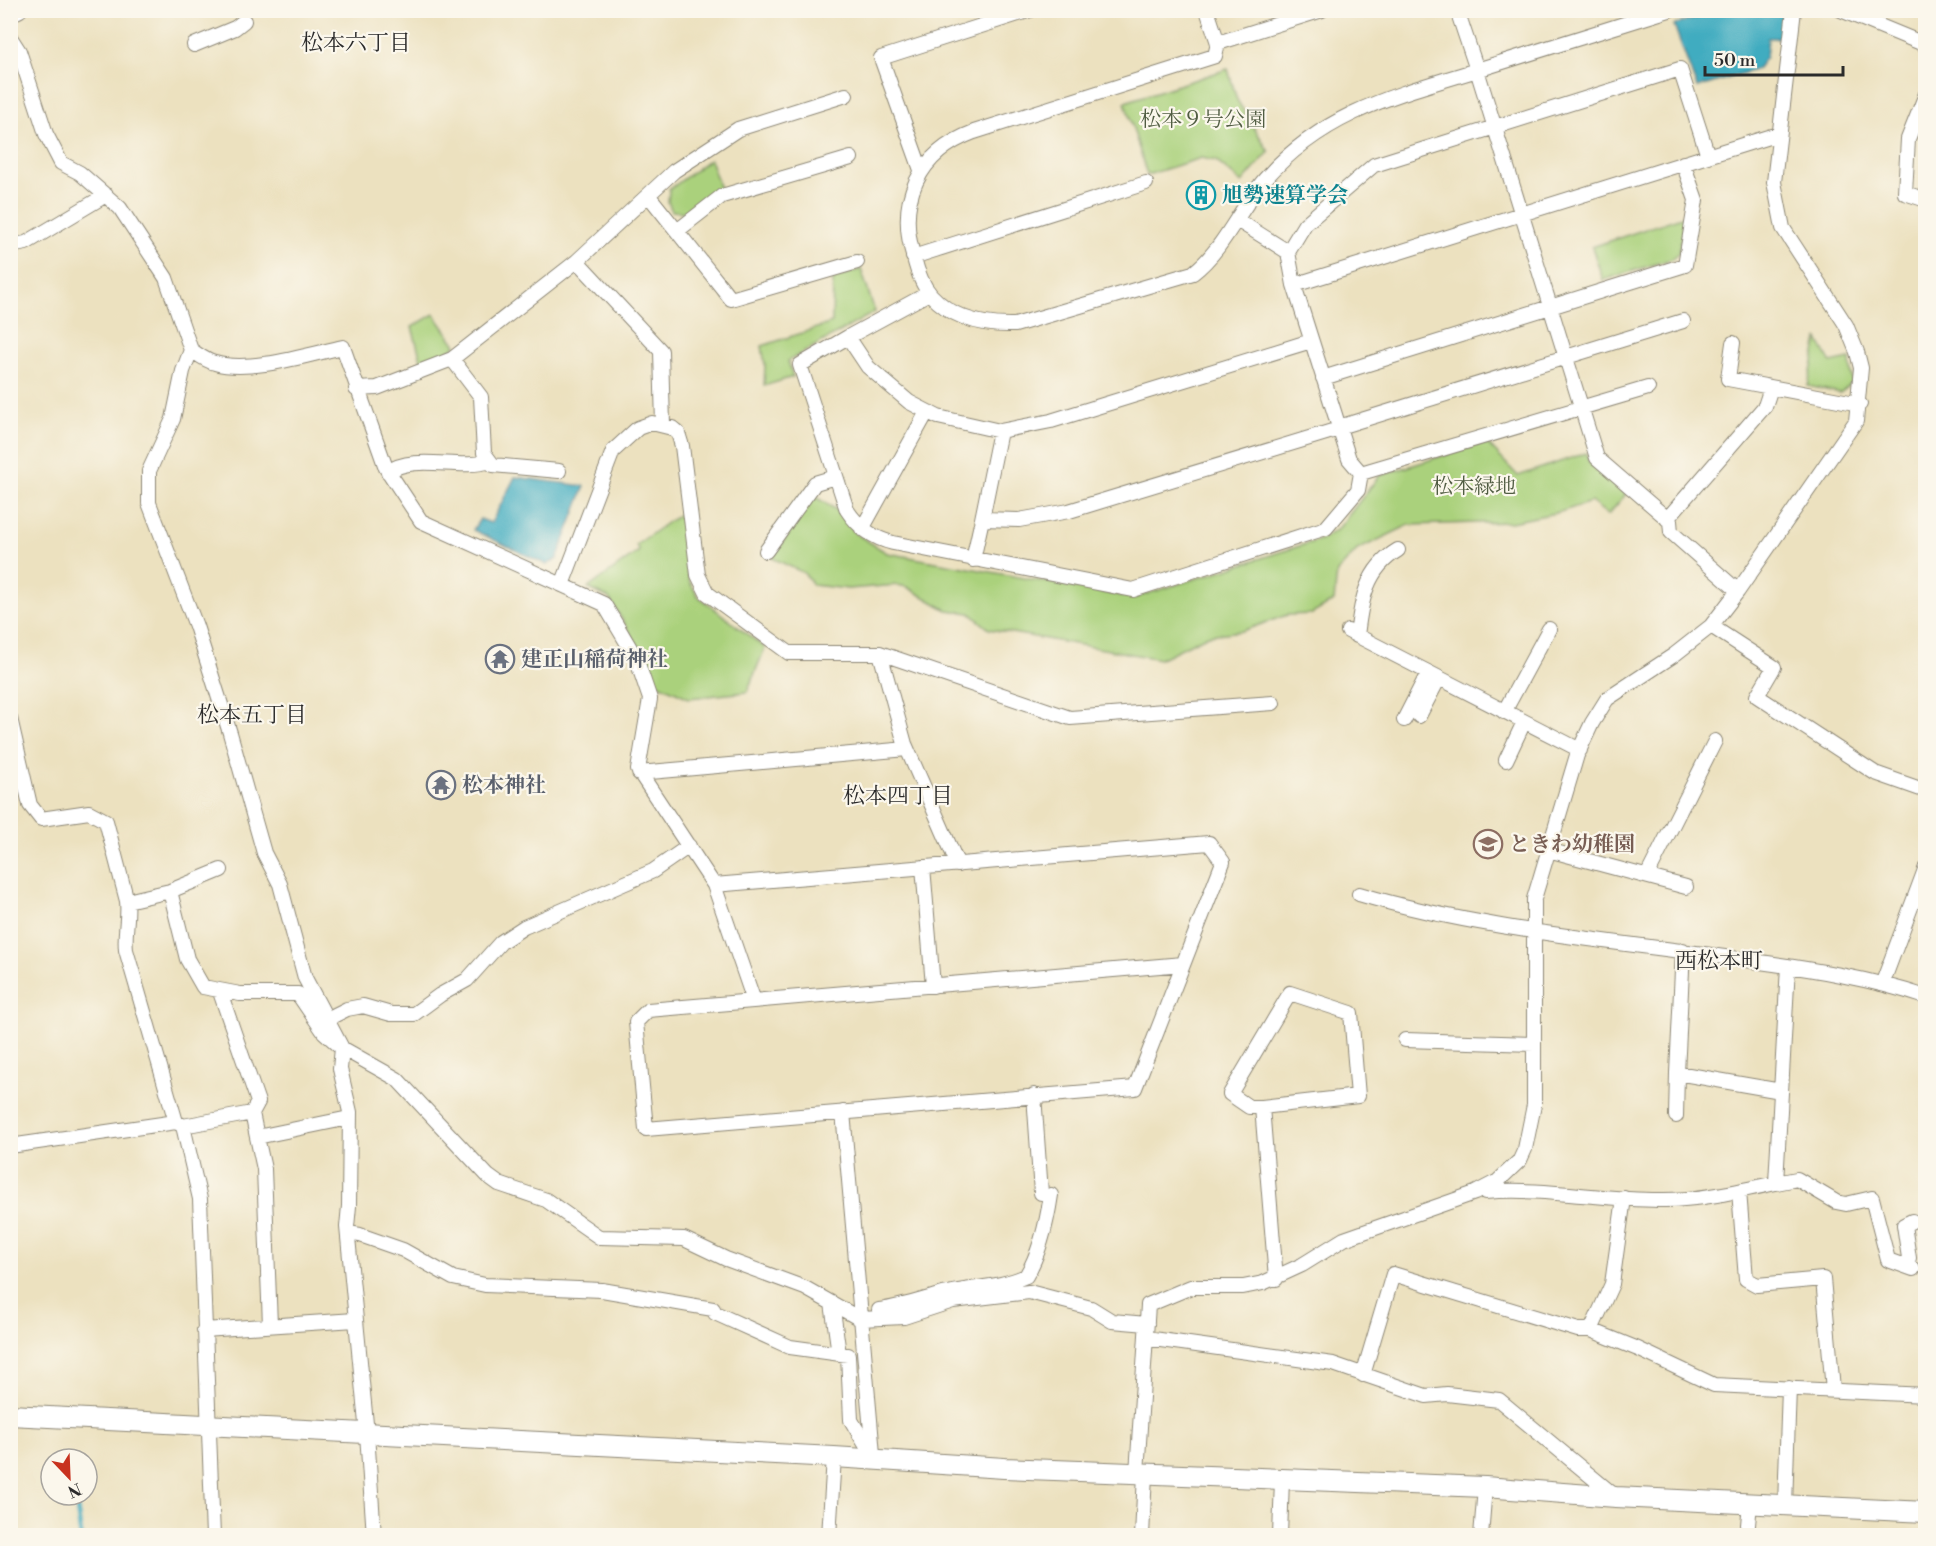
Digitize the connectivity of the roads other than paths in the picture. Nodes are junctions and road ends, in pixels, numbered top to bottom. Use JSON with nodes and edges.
{"nodes":[{"id":1,"x":20,"y":10,"type":"edge"},
{"id":2,"x":1032,"y":10,"type":"edge"},
{"id":3,"x":1207,"y":10,"type":"edge"},
{"id":4,"x":1322,"y":10,"type":"edge"},
{"id":5,"x":1457,"y":10,"type":"edge"},
{"id":6,"x":1669,"y":10,"type":"edge"},
{"id":7,"x":1794,"y":10,"type":"edge"},
{"id":8,"x":1841,"y":10,"type":"edge"},
{"id":9,"x":10,"y":15,"type":"edge"},
{"id":10,"x":244,"y":21,"type":"dead end"},
{"id":11,"x":10,"y":37,"type":"edge"},
{"id":12,"x":1218,"y":43,"type":"junction"},
{"id":13,"x":194,"y":45,"type":"dead end"},
{"id":14,"x":1926,"y":45,"type":"edge"},
{"id":15,"x":1478,"y":70,"type":"junction"},
{"id":16,"x":1926,"y":94,"type":"edge"},
{"id":17,"x":846,"y":95,"type":"dead end"},
{"id":18,"x":1494,"y":128,"type":"junction"},
{"id":19,"x":1778,"y":134,"type":"junction"},
{"id":20,"x":1708,"y":156,"type":"junction"},
{"id":21,"x":851,"y":158,"type":"dead end"},
{"id":22,"x":1683,"y":163,"type":"junction"},
{"id":23,"x":921,"y":170,"type":"junction"},
{"id":24,"x":1146,"y":183,"type":"dead end"},
{"id":25,"x":106,"y":195,"type":"junction"},
{"id":26,"x":649,"y":196,"type":"junction"},
{"id":27,"x":1926,"y":200,"type":"edge"},
{"id":28,"x":1521,"y":215,"type":"junction"},
{"id":29,"x":1237,"y":219,"type":"junction"},
{"id":30,"x":677,"y":231,"type":"junction"},
{"id":31,"x":10,"y":246,"type":"edge"},
{"id":32,"x":1288,"y":252,"type":"junction"},
{"id":33,"x":913,"y":257,"type":"junction"},
{"id":34,"x":577,"y":261,"type":"junction"},
{"id":35,"x":857,"y":262,"type":"dead end"},
{"id":36,"x":1294,"y":285,"type":"junction"},
{"id":37,"x":928,"y":292,"type":"junction"},
{"id":38,"x":1550,"y":307,"type":"junction"},
{"id":39,"x":1683,"y":321,"type":"dead end"},
{"id":40,"x":848,"y":338,"type":"junction"},
{"id":41,"x":1311,"y":341,"type":"junction"},
{"id":42,"x":1732,"y":343,"type":"dead end"},
{"id":43,"x":191,"y":350,"type":"junction"},
{"id":44,"x":1566,"y":358,"type":"junction"},
{"id":45,"x":452,"y":359,"type":"junction"},
{"id":46,"x":1323,"y":378,"type":"junction"},
{"id":47,"x":1648,"y":387,"type":"dead end"},
{"id":48,"x":1771,"y":388,"type":"junction"},
{"id":49,"x":356,"y":389,"type":"junction"},
{"id":50,"x":1860,"y":404,"type":"junction"},
{"id":51,"x":1582,"y":409,"type":"junction"},
{"id":52,"x":927,"y":412,"type":"junction"},
{"id":53,"x":663,"y":425,"type":"junction"},
{"id":54,"x":1339,"y":428,"type":"junction"},
{"id":55,"x":1000,"y":431,"type":"junction"},
{"id":56,"x":490,"y":461,"type":"junction"},
{"id":57,"x":559,"y":471,"type":"dead end"},
{"id":58,"x":388,"y":472,"type":"junction"},
{"id":59,"x":1361,"y":473,"type":"junction"},
{"id":60,"x":835,"y":477,"type":"junction"},
{"id":61,"x":982,"y":519,"type":"junction"},
{"id":62,"x":1667,"y":519,"type":"junction"},
{"id":63,"x":862,"y":529,"type":"junction"},
{"id":64,"x":1398,"y":550,"type":"dead end"},
{"id":65,"x":766,"y":551,"type":"dead end"},
{"id":66,"x":973,"y":560,"type":"junction"},
{"id":67,"x":562,"y":585,"type":"junction"},
{"id":68,"x":1738,"y":591,"type":"junction"},
{"id":69,"x":1711,"y":626,"type":"junction"},
{"id":70,"x":1549,"y":629,"type":"dead end"},
{"id":71,"x":880,"y":653,"type":"junction"},
{"id":72,"x":1433,"y":675,"type":"junction"},
{"id":73,"x":1273,"y":703,"type":"dead end"},
{"id":74,"x":1504,"y":712,"type":"junction"},
{"id":75,"x":1419,"y":716,"type":"dead end"},
{"id":76,"x":10,"y":718,"type":"edge"},
{"id":77,"x":1404,"y":720,"type":"dead end"},
{"id":78,"x":1524,"y":722,"type":"junction"},
{"id":79,"x":1715,"y":741,"type":"dead end"},
{"id":80,"x":907,"y":749,"type":"junction"},
{"id":81,"x":1580,"y":750,"type":"junction"},
{"id":82,"x":1506,"y":760,"type":"dead end"},
{"id":83,"x":639,"y":773,"type":"junction"},
{"id":84,"x":1926,"y":791,"type":"edge"},
{"id":85,"x":689,"y":846,"type":"junction"},
{"id":86,"x":1548,"y":850,"type":"junction"},
{"id":87,"x":958,"y":864,"type":"junction"},
{"id":88,"x":923,"y":867,"type":"junction"},
{"id":89,"x":1926,"y":867,"type":"edge"},
{"id":90,"x":221,"y":870,"type":"dead end"},
{"id":91,"x":1647,"y":876,"type":"junction"},
{"id":92,"x":714,"y":885,"type":"junction"},
{"id":93,"x":1686,"y":886,"type":"dead end"},
{"id":94,"x":170,"y":891,"type":"junction"},
{"id":95,"x":1359,"y":894,"type":"dead end"},
{"id":96,"x":127,"y":901,"type":"junction"},
{"id":97,"x":1534,"y":933,"type":"junction"},
{"id":98,"x":1683,"y":950,"type":"junction"},
{"id":99,"x":1183,"y":964,"type":"junction"},
{"id":100,"x":1788,"y":966,"type":"junction"},
{"id":101,"x":1883,"y":982,"type":"junction"},
{"id":102,"x":933,"y":986,"type":"junction"},
{"id":103,"x":220,"y":992,"type":"junction"},
{"id":104,"x":1926,"y":997,"type":"edge"},
{"id":105,"x":754,"y":1001,"type":"junction"},
{"id":106,"x":327,"y":1018,"type":"junction"},
{"id":107,"x":1405,"y":1040,"type":"dead end"},
{"id":108,"x":1534,"y":1044,"type":"junction"},
{"id":109,"x":342,"y":1048,"type":"junction"},
{"id":110,"x":1677,"y":1073,"type":"junction"},
{"id":111,"x":1782,"y":1091,"type":"junction"},
{"id":112,"x":1034,"y":1095,"type":"junction"},
{"id":113,"x":1262,"y":1107,"type":"junction"},
{"id":114,"x":843,"y":1112,"type":"junction"},
{"id":115,"x":252,"y":1113,"type":"junction"},
{"id":116,"x":1676,"y":1116,"type":"dead end"},
{"id":117,"x":350,"y":1118,"type":"junction"},
{"id":118,"x":179,"y":1124,"type":"junction"},
{"id":119,"x":256,"y":1137,"type":"junction"},
{"id":120,"x":10,"y":1146,"type":"edge"},
{"id":121,"x":1776,"y":1183,"type":"junction"},
{"id":122,"x":1740,"y":1191,"type":"junction"},
{"id":123,"x":1475,"y":1193,"type":"junction"},
{"id":124,"x":1624,"y":1198,"type":"junction"},
{"id":125,"x":1912,"y":1221,"type":"dead end"},
{"id":126,"x":348,"y":1233,"type":"junction"},
{"id":127,"x":1276,"y":1278,"type":"junction"},
{"id":128,"x":832,"y":1303,"type":"junction"},
{"id":129,"x":860,"y":1316,"type":"junction"},
{"id":130,"x":355,"y":1320,"type":"junction"},
{"id":131,"x":270,"y":1324,"type":"junction"},
{"id":132,"x":204,"y":1330,"type":"junction"},
{"id":133,"x":1591,"y":1330,"type":"junction"},
{"id":134,"x":1146,"y":1331,"type":"junction"},
{"id":135,"x":839,"y":1354,"type":"junction"},
{"id":136,"x":1363,"y":1375,"type":"junction"},
{"id":137,"x":1789,"y":1388,"type":"junction"},
{"id":138,"x":1833,"y":1390,"type":"junction"},
{"id":139,"x":1926,"y":1395,"type":"edge"},
{"id":140,"x":10,"y":1415,"type":"edge"},
{"id":141,"x":209,"y":1424,"type":"junction"},
{"id":142,"x":367,"y":1434,"type":"junction"},
{"id":143,"x":834,"y":1457,"type":"junction"},
{"id":144,"x":874,"y":1459,"type":"junction"},
{"id":145,"x":1141,"y":1473,"type":"junction"},
{"id":146,"x":1282,"y":1479,"type":"junction"},
{"id":147,"x":1485,"y":1487,"type":"junction"},
{"id":148,"x":1616,"y":1497,"type":"junction"},
{"id":149,"x":1750,"y":1503,"type":"junction"},
{"id":150,"x":1785,"y":1505,"type":"junction"},
{"id":151,"x":1926,"y":1512,"type":"edge"},
{"id":152,"x":213,"y":1536,"type":"edge"},
{"id":153,"x":374,"y":1536,"type":"edge"},
{"id":154,"x":828,"y":1536,"type":"edge"},
{"id":155,"x":1142,"y":1536,"type":"edge"},
{"id":156,"x":1280,"y":1536,"type":"edge"},
{"id":157,"x":1481,"y":1536,"type":"edge"},
{"id":158,"x":1747,"y":1536,"type":"edge"}],
"edges":[{"from":1,"to":9,"type":"street"},
{"from":2,"to":23,"type":"street"},
{"from":3,"to":12,"type":"street"},
{"from":4,"to":12,"type":"street"},
{"from":5,"to":15,"type":"street"},
{"from":6,"to":15,"type":"street"},
{"from":7,"to":19,"type":"street"},
{"from":8,"to":14,"type":"street"},
{"from":10,"to":13,"type":"street"},
{"from":11,"to":25,"type":"street"},
{"from":12,"to":23,"type":"street"},
{"from":15,"to":18,"type":"street"},
{"from":15,"to":29,"type":"street"},
{"from":16,"to":27,"type":"street"},
{"from":17,"to":26,"type":"street"},
{"from":18,"to":20,"type":"street"},
{"from":18,"to":28,"type":"street"},
{"from":18,"to":32,"type":"street"},
{"from":19,"to":20,"type":"street"},
{"from":19,"to":50,"type":"street"},
{"from":20,"to":22,"type":"street"},
{"from":21,"to":30,"type":"street"},
{"from":22,"to":28,"type":"street"},
{"from":22,"to":38,"type":"street"},
{"from":23,"to":33,"type":"street"},
{"from":24,"to":33,"type":"street"},
{"from":25,"to":31,"type":"street"},
{"from":25,"to":43,"type":"street"},
{"from":26,"to":30,"type":"street"},
{"from":26,"to":34,"type":"street"},
{"from":28,"to":36,"type":"street"},
{"from":28,"to":38,"type":"street"},
{"from":29,"to":32,"type":"street"},
{"from":29,"to":37,"type":"street"},
{"from":30,"to":35,"type":"street"},
{"from":32,"to":36,"type":"street"},
{"from":33,"to":37,"type":"street"},
{"from":34,"to":45,"type":"street"},
{"from":34,"to":53,"type":"street"},
{"from":36,"to":41,"type":"street"},
{"from":37,"to":40,"type":"street"},
{"from":38,"to":44,"type":"street"},
{"from":38,"to":46,"type":"street"},
{"from":39,"to":44,"type":"street"},
{"from":40,"to":52,"type":"street"},
{"from":40,"to":60,"type":"street"},
{"from":41,"to":46,"type":"street"},
{"from":41,"to":55,"type":"street"},
{"from":42,"to":48,"type":"street"},
{"from":43,"to":49,"type":"street"},
{"from":43,"to":106,"type":"street"},
{"from":44,"to":51,"type":"street"},
{"from":44,"to":54,"type":"street"},
{"from":45,"to":49,"type":"street"},
{"from":45,"to":56,"type":"street"},
{"from":46,"to":54,"type":"street"},
{"from":47,"to":51,"type":"street"},
{"from":48,"to":50,"type":"street"},
{"from":48,"to":62,"type":"street"},
{"from":49,"to":58,"type":"street"},
{"from":50,"to":68,"type":"street"},
{"from":51,"to":59,"type":"street"},
{"from":51,"to":62,"type":"street"},
{"from":52,"to":55,"type":"street"},
{"from":52,"to":63,"type":"street"},
{"from":53,"to":67,"type":"street"},
{"from":53,"to":71,"type":"street"},
{"from":54,"to":59,"type":"street"},
{"from":54,"to":61,"type":"street"},
{"from":55,"to":61,"type":"street"},
{"from":56,"to":57,"type":"street"},
{"from":56,"to":58,"type":"street"},
{"from":58,"to":67,"type":"street"},
{"from":59,"to":66,"type":"street"},
{"from":60,"to":63,"type":"street"},
{"from":60,"to":65,"type":"street"},
{"from":61,"to":66,"type":"street"},
{"from":62,"to":68,"type":"street"},
{"from":63,"to":66,"type":"street"},
{"from":64,"to":72,"type":"street"},
{"from":67,"to":83,"type":"street"},
{"from":68,"to":69,"type":"street"},
{"from":69,"to":81,"type":"street"},
{"from":69,"to":84,"type":"street"},
{"from":70,"to":74,"type":"street"},
{"from":71,"to":73,"type":"street"},
{"from":71,"to":80,"type":"street"},
{"from":72,"to":74,"type":"street"},
{"from":72,"to":75,"type":"street"},
{"from":72,"to":77,"type":"street"},
{"from":74,"to":78,"type":"street"},
{"from":76,"to":96,"type":"street"},
{"from":78,"to":81,"type":"street"},
{"from":78,"to":82,"type":"street"},
{"from":79,"to":91,"type":"street"},
{"from":80,"to":83,"type":"street"},
{"from":80,"to":87,"type":"street"},
{"from":81,"to":86,"type":"street"},
{"from":83,"to":85,"type":"street"},
{"from":85,"to":92,"type":"street"},
{"from":85,"to":106,"type":"street"},
{"from":86,"to":91,"type":"street"},
{"from":86,"to":97,"type":"street"},
{"from":87,"to":88,"type":"street"},
{"from":87,"to":99,"type":"street"},
{"from":88,"to":92,"type":"street"},
{"from":88,"to":102,"type":"street"},
{"from":89,"to":101,"type":"street"},
{"from":90,"to":94,"type":"street"},
{"from":91,"to":93,"type":"street"},
{"from":92,"to":105,"type":"street"},
{"from":94,"to":96,"type":"street"},
{"from":94,"to":103,"type":"street"},
{"from":95,"to":97,"type":"street"},
{"from":96,"to":118,"type":"street"},
{"from":97,"to":98,"type":"street"},
{"from":97,"to":108,"type":"street"},
{"from":98,"to":100,"type":"street"},
{"from":98,"to":110,"type":"street"},
{"from":99,"to":102,"type":"street"},
{"from":99,"to":112,"type":"street"},
{"from":100,"to":101,"type":"street"},
{"from":100,"to":111,"type":"street"},
{"from":101,"to":104,"type":"street"},
{"from":102,"to":105,"type":"street"},
{"from":103,"to":109,"type":"street"},
{"from":103,"to":115,"type":"street"},
{"from":105,"to":114,"type":"street"},
{"from":106,"to":109,"type":"street"},
{"from":107,"to":108,"type":"street"},
{"from":108,"to":123,"type":"street"},
{"from":109,"to":117,"type":"street"},
{"from":109,"to":128,"type":"street"},
{"from":110,"to":111,"type":"street"},
{"from":110,"to":116,"type":"street"},
{"from":111,"to":121,"type":"street"},
{"from":112,"to":114,"type":"street"},
{"from":112,"to":129,"type":"street"},
{"from":113,"to":113,"type":"street"},
{"from":113,"to":127,"type":"street"},
{"from":114,"to":129,"type":"street"},
{"from":115,"to":118,"type":"street"},
{"from":115,"to":119,"type":"street"},
{"from":117,"to":119,"type":"street"},
{"from":117,"to":126,"type":"street"},
{"from":118,"to":120,"type":"street"},
{"from":118,"to":132,"type":"street"},
{"from":119,"to":131,"type":"street"},
{"from":121,"to":122,"type":"street"},
{"from":121,"to":125,"type":"street"},
{"from":122,"to":124,"type":"street"},
{"from":122,"to":138,"type":"street"},
{"from":123,"to":124,"type":"street"},
{"from":123,"to":127,"type":"street"},
{"from":124,"to":133,"type":"street"},
{"from":126,"to":130,"type":"street"},
{"from":126,"to":135,"type":"street"},
{"from":127,"to":134,"type":"street"},
{"from":128,"to":129,"type":"street"},
{"from":128,"to":135,"type":"street"},
{"from":129,"to":134,"type":"street"},
{"from":129,"to":144,"type":"street"},
{"from":130,"to":131,"type":"street"},
{"from":130,"to":142,"type":"street"},
{"from":131,"to":132,"type":"street"},
{"from":132,"to":141,"type":"street"},
{"from":133,"to":136,"type":"street"},
{"from":133,"to":137,"type":"street"},
{"from":134,"to":136,"type":"street"},
{"from":134,"to":145,"type":"street"},
{"from":135,"to":144,"type":"street"},
{"from":136,"to":148,"type":"street"},
{"from":137,"to":138,"type":"street"},
{"from":137,"to":150,"type":"street"},
{"from":138,"to":139,"type":"street"},
{"from":140,"to":141,"type":"street"},
{"from":141,"to":142,"type":"street"},
{"from":141,"to":152,"type":"street"},
{"from":142,"to":143,"type":"street"},
{"from":142,"to":153,"type":"street"},
{"from":143,"to":144,"type":"street"},
{"from":143,"to":154,"type":"street"},
{"from":144,"to":145,"type":"street"},
{"from":145,"to":146,"type":"street"},
{"from":145,"to":155,"type":"street"},
{"from":146,"to":147,"type":"street"},
{"from":146,"to":156,"type":"street"},
{"from":147,"to":148,"type":"street"},
{"from":147,"to":157,"type":"street"},
{"from":148,"to":149,"type":"street"},
{"from":149,"to":150,"type":"street"},
{"from":149,"to":158,"type":"street"},
{"from":150,"to":151,"type":"street"}]}
